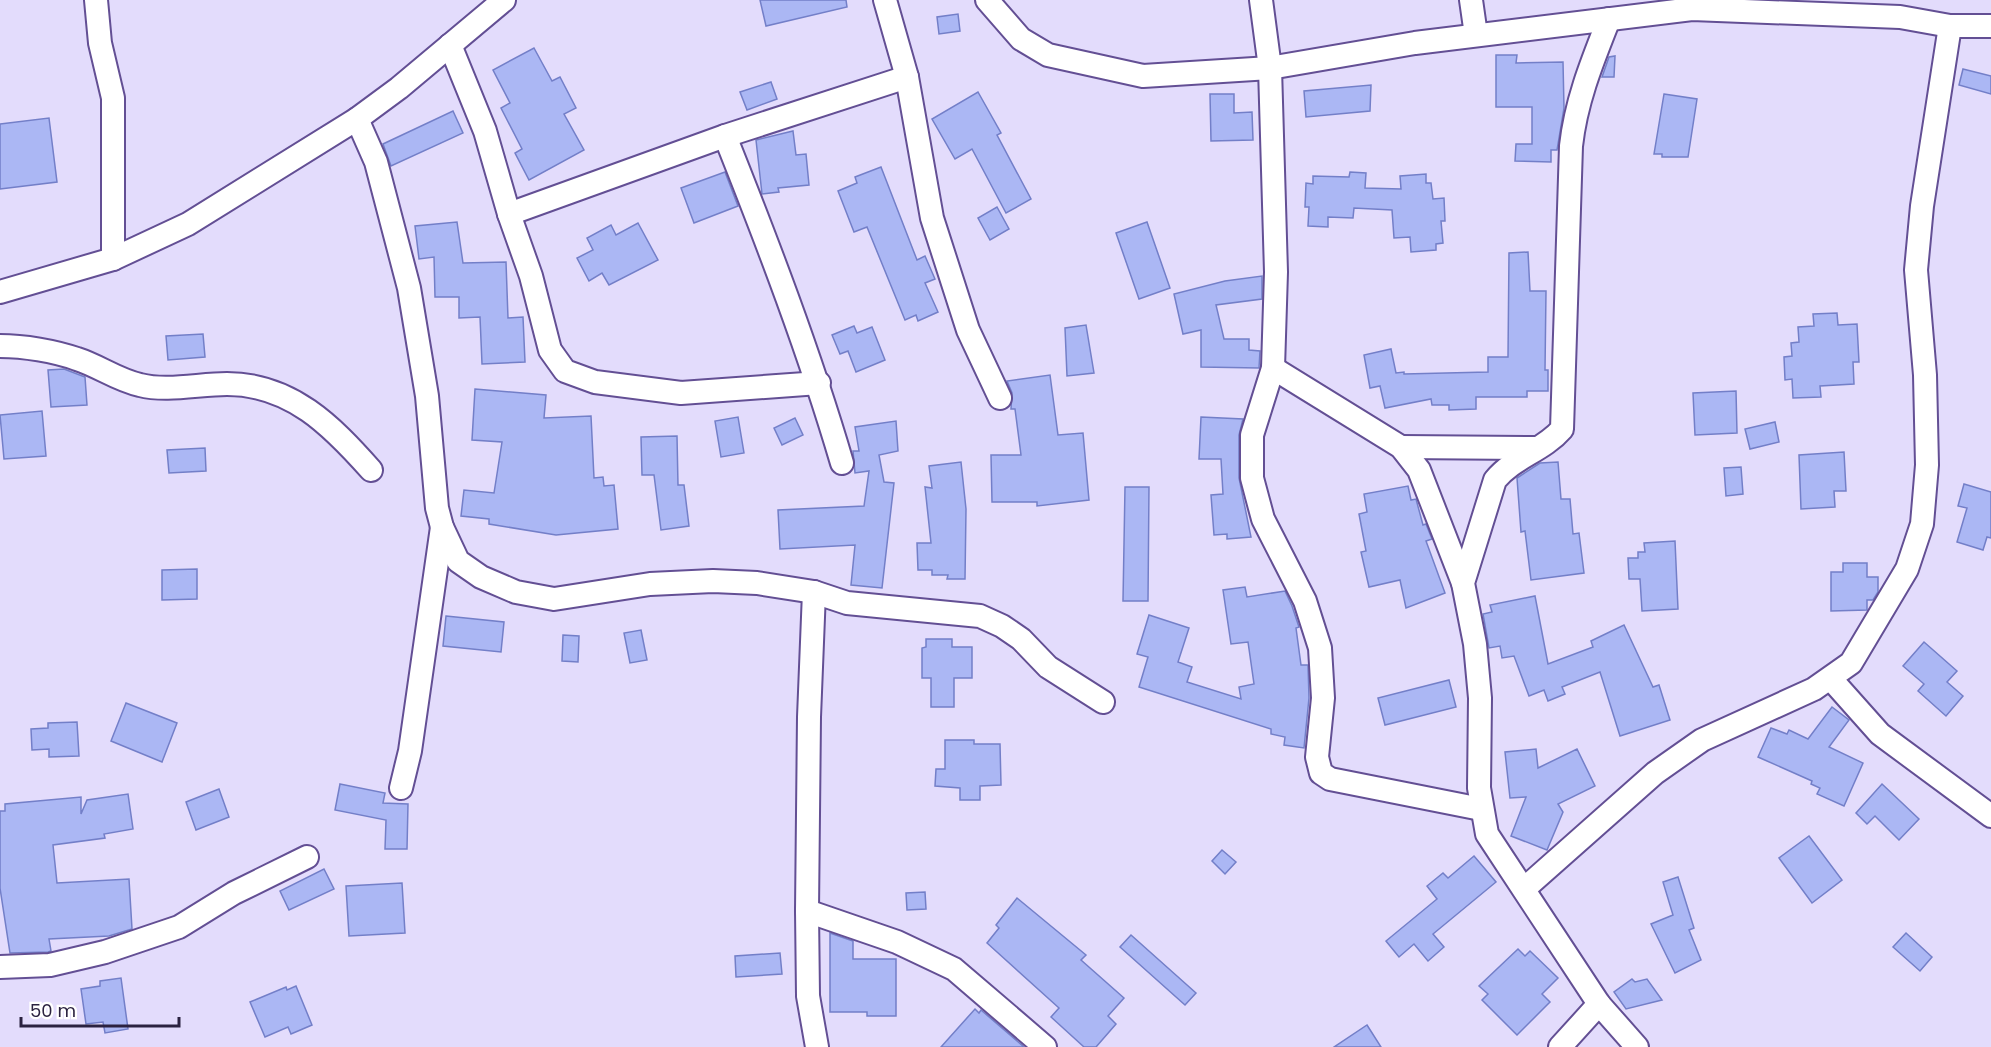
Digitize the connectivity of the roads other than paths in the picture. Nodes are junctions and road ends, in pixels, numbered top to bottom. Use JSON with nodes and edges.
{"nodes":[{"id":1,"x":96,"y":0,"type":"edge"},
{"id":2,"x":504,"y":0,"type":"edge"},
{"id":3,"x":885,"y":0,"type":"edge"},
{"id":4,"x":987,"y":0,"type":"edge"},
{"id":5,"x":1261,"y":0,"type":"edge"},
{"id":6,"x":1471,"y":0,"type":"edge"},
{"id":7,"x":1900,"y":9,"type":"edge"},
{"id":8,"x":1609,"y":19,"type":"junction"},
{"id":9,"x":1950,"y":26,"type":"junction"},
{"id":10,"x":1991,"y":26,"type":"edge"},
{"id":11,"x":1476,"y":35,"type":"junction"},
{"id":12,"x":450,"y":45,"type":"junction"},
{"id":13,"x":1270,"y":68,"type":"junction"},
{"id":14,"x":907,"y":77,"type":"junction"},
{"id":15,"x":357,"y":119,"type":"junction"},
{"id":16,"x":724,"y":136,"type":"junction"},
{"id":17,"x":509,"y":214,"type":"junction"},
{"id":18,"x":113,"y":259,"type":"junction"},
{"id":19,"x":0,"y":292,"type":"edge"},
{"id":20,"x":0,"y":346,"type":"edge"},
{"id":21,"x":1274,"y":369,"type":"junction"},
{"id":22,"x":819,"y":383,"type":"junction"},
{"id":23,"x":1000,"y":398,"type":"dead end"},
{"id":24,"x":1401,"y":447,"type":"junction"},
{"id":25,"x":1537,"y":448,"type":"junction"},
{"id":26,"x":842,"y":463,"type":"dead end"},
{"id":27,"x":371,"y":470,"type":"dead end"},
{"id":28,"x":442,"y":527,"type":"junction"},
{"id":29,"x":1463,"y":584,"type":"junction"},
{"id":30,"x":814,"y":592,"type":"junction"},
{"id":31,"x":1831,"y":679,"type":"junction"},
{"id":32,"x":1103,"y":702,"type":"dead end"},
{"id":33,"x":401,"y":788,"type":"dead end"},
{"id":34,"x":1481,"y":809,"type":"junction"},
{"id":35,"x":1991,"y":816,"type":"edge"},
{"id":36,"x":307,"y":857,"type":"dead end"},
{"id":37,"x":1524,"y":889,"type":"junction"},
{"id":38,"x":807,"y":911,"type":"junction"},
{"id":39,"x":0,"y":967,"type":"edge"},
{"id":40,"x":1599,"y":1004,"type":"junction"},
{"id":41,"x":817,"y":1047,"type":"edge"},
{"id":42,"x":1045,"y":1047,"type":"edge"},
{"id":43,"x":1560,"y":1047,"type":"edge"},
{"id":44,"x":1637,"y":1047,"type":"edge"}],
"edges":[{"from":1,"to":18,"type":"street"},
{"from":2,"to":12,"type":"street"},
{"from":3,"to":14,"type":"street"},
{"from":4,"to":13,"type":"street"},
{"from":5,"to":13,"type":"street"},
{"from":6,"to":11,"type":"street"},
{"from":7,"to":8,"type":"street"},
{"from":7,"to":9,"type":"street"},
{"from":8,"to":11,"type":"street"},
{"from":8,"to":25,"type":"street"},
{"from":9,"to":10,"type":"street"},
{"from":9,"to":31,"type":"street"},
{"from":11,"to":13,"type":"street"},
{"from":12,"to":15,"type":"street"},
{"from":12,"to":17,"type":"street"},
{"from":13,"to":21,"type":"street"},
{"from":14,"to":16,"type":"street"},
{"from":14,"to":23,"type":"street"},
{"from":15,"to":18,"type":"street"},
{"from":15,"to":28,"type":"street"},
{"from":16,"to":17,"type":"street"},
{"from":16,"to":22,"type":"street"},
{"from":17,"to":22,"type":"street"},
{"from":18,"to":19,"type":"street"},
{"from":20,"to":27,"type":"street"},
{"from":21,"to":24,"type":"street"},
{"from":21,"to":34,"type":"street"},
{"from":22,"to":26,"type":"street"},
{"from":24,"to":25,"type":"street"},
{"from":24,"to":29,"type":"street"},
{"from":25,"to":29,"type":"street"},
{"from":28,"to":30,"type":"street"},
{"from":28,"to":33,"type":"street"},
{"from":29,"to":34,"type":"street"},
{"from":30,"to":32,"type":"street"},
{"from":30,"to":38,"type":"street"},
{"from":31,"to":35,"type":"street"},
{"from":31,"to":37,"type":"street"},
{"from":34,"to":37,"type":"street"},
{"from":36,"to":39,"type":"street"},
{"from":37,"to":40,"type":"street"},
{"from":38,"to":41,"type":"street"},
{"from":38,"to":42,"type":"street"},
{"from":40,"to":43,"type":"street"},
{"from":40,"to":44,"type":"street"}]}
